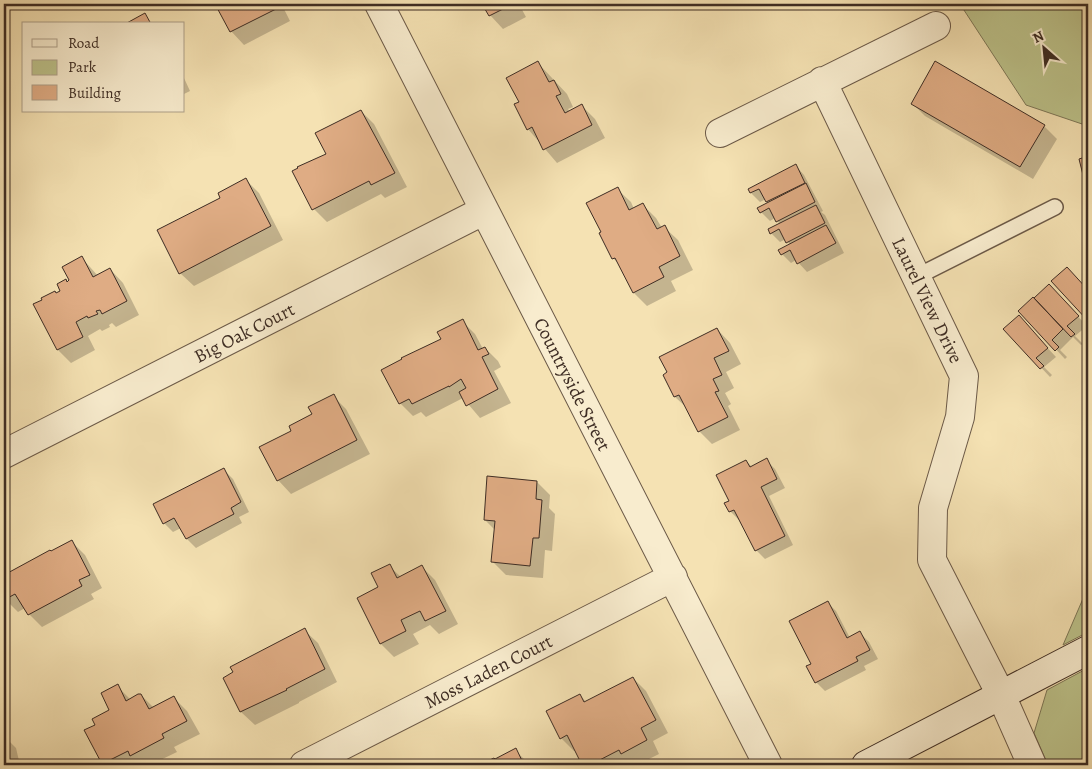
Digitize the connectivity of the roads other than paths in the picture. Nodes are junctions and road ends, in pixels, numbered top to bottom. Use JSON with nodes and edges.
{"nodes":[{"id":1,"x":378,"y":4,"type":"edge"},
{"id":2,"x":936,"y":26,"type":"dead end"},
{"id":3,"x":822,"y":82,"type":"junction"},
{"id":4,"x":720,"y":133,"type":"dead end"},
{"id":5,"x":1055,"y":207,"type":"dead end"},
{"id":6,"x":484,"y":211,"type":"junction"},
{"id":7,"x":916,"y":277,"type":"junction"},
{"id":8,"x":4,"y":454,"type":"edge"},
{"id":9,"x":673,"y":577,"type":"junction"},
{"id":10,"x":1088,"y":650,"type":"edge"},
{"id":11,"x":1001,"y":695,"type":"junction"},
{"id":12,"x":304,"y":765,"type":"edge"},
{"id":13,"x":768,"y":765,"type":"edge"},
{"id":14,"x":866,"y":765,"type":"edge"},
{"id":15,"x":1032,"y":765,"type":"edge"}],
"edges":[{"from":1,"to":6,"type":"street","name":"Countryside Street"},
{"from":2,"to":3,"type":"street"},
{"from":3,"to":4,"type":"street"},
{"from":3,"to":7,"type":"street","name":"Laurel View Drive"},
{"from":5,"to":7,"type":"lane"},
{"from":6,"to":8,"type":"street","name":"Big Oak Court"},
{"from":6,"to":9,"type":"street","name":"Countryside Street"},
{"from":7,"to":11,"type":"street","name":"Laurel View Drive"},
{"from":9,"to":12,"type":"street","name":"Moss Laden Court"},
{"from":9,"to":13,"type":"street","name":"Countryside Street"},
{"from":10,"to":11,"type":"street"},
{"from":11,"to":14,"type":"street"},
{"from":11,"to":15,"type":"street","name":"Laurel View Drive"}]}
